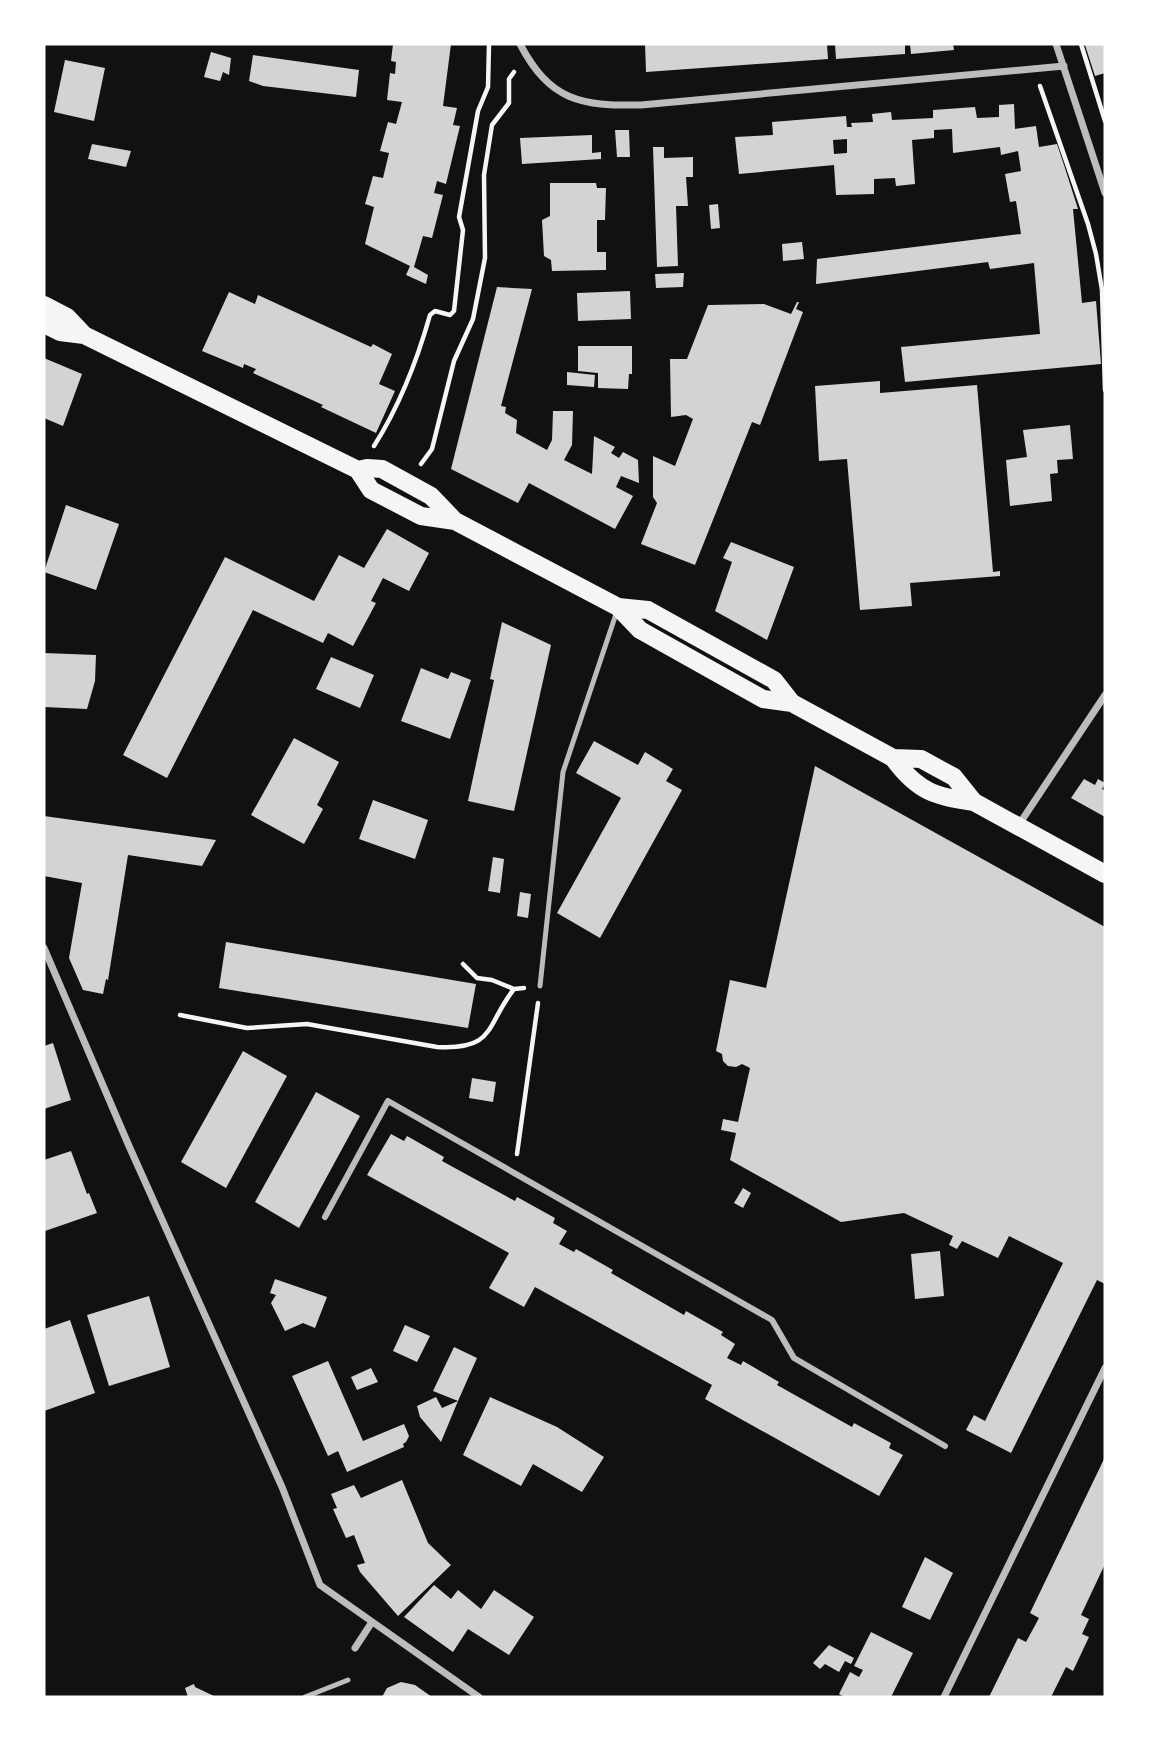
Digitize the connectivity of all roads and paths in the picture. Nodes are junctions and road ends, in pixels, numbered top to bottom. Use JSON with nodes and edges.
{"nodes":[{"id":1,"x":489,"y":44,"type":"edge"},
{"id":2,"x":520,"y":44,"type":"edge"},
{"id":3,"x":1056,"y":44,"type":"edge"},
{"id":4,"x":1081,"y":44,"type":"edge"},
{"id":5,"x":526,"y":55,"type":"junction"},
{"id":6,"x":1064,"y":66,"type":"junction"},
{"id":7,"x":1035,"y":70,"type":"junction"},
{"id":8,"x":1105,"y":121,"type":"edge"},
{"id":9,"x":1105,"y":189,"type":"edge"},
{"id":10,"x":44,"y":305,"type":"edge"},
{"id":11,"x":44,"y":324,"type":"edge"},
{"id":12,"x":84,"y":335,"type":"junction"},
{"id":13,"x":1105,"y":390,"type":"edge"},
{"id":14,"x":421,"y":465,"type":"dead end"},
{"id":15,"x":358,"y":470,"type":"junction"},
{"id":16,"x":618,"y":607,"type":"junction"},
{"id":17,"x":1105,"y":695,"type":"edge"},
{"id":18,"x":1017,"y":827,"type":"junction"},
{"id":19,"x":1105,"y":874,"type":"edge"},
{"id":20,"x":44,"y":948,"type":"edge"},
{"id":21,"x":463,"y":964,"type":"dead end"},
{"id":22,"x":540,"y":986,"type":"junction"},
{"id":23,"x":514,"y":989,"type":"junction"},
{"id":24,"x":180,"y":1015,"type":"dead end"},
{"id":25,"x":514,"y":1172,"type":"junction"},
{"id":26,"x":325,"y":1217,"type":"dead end"},
{"id":27,"x":1105,"y":1368,"type":"edge"},
{"id":28,"x":945,"y":1446,"type":"dead end"},
{"id":29,"x":372,"y":1622,"type":"junction"},
{"id":30,"x":355,"y":1648,"type":"dead end"},
{"id":31,"x":348,"y":1680,"type":"dead end"},
{"id":32,"x":305,"y":1697,"type":"edge"},
{"id":33,"x":479,"y":1697,"type":"edge"},
{"id":34,"x":944,"y":1697,"type":"edge"}],
"edges":[{"from":1,"to":15,"type":"path"},
{"from":2,"to":5,"type":"street"},
{"from":3,"to":6,"type":"street"},
{"from":4,"to":8,"type":"path"},
{"from":5,"to":7,"type":"street"},
{"from":5,"to":14,"type":"path"},
{"from":6,"to":7,"type":"street"},
{"from":6,"to":9,"type":"street"},
{"from":7,"to":13,"type":"path"},
{"from":10,"to":12,"type":"main road"},
{"from":11,"to":12,"type":"main road"},
{"from":12,"to":15,"type":"main road"},
{"from":15,"to":16,"type":"main road"},
{"from":16,"to":18,"type":"main road"},
{"from":16,"to":22,"type":"lane"},
{"from":17,"to":18,"type":"street"},
{"from":18,"to":19,"type":"main road"},
{"from":20,"to":29,"type":"street"},
{"from":21,"to":23,"type":"path"},
{"from":22,"to":23,"type":"path"},
{"from":22,"to":25,"type":"path"},
{"from":23,"to":24,"type":"path"},
{"from":25,"to":26,"type":"street"},
{"from":25,"to":28,"type":"street"},
{"from":27,"to":34,"type":"street"},
{"from":29,"to":30,"type":"street"},
{"from":29,"to":33,"type":"street"},
{"from":31,"to":32,"type":"lane"}]}
